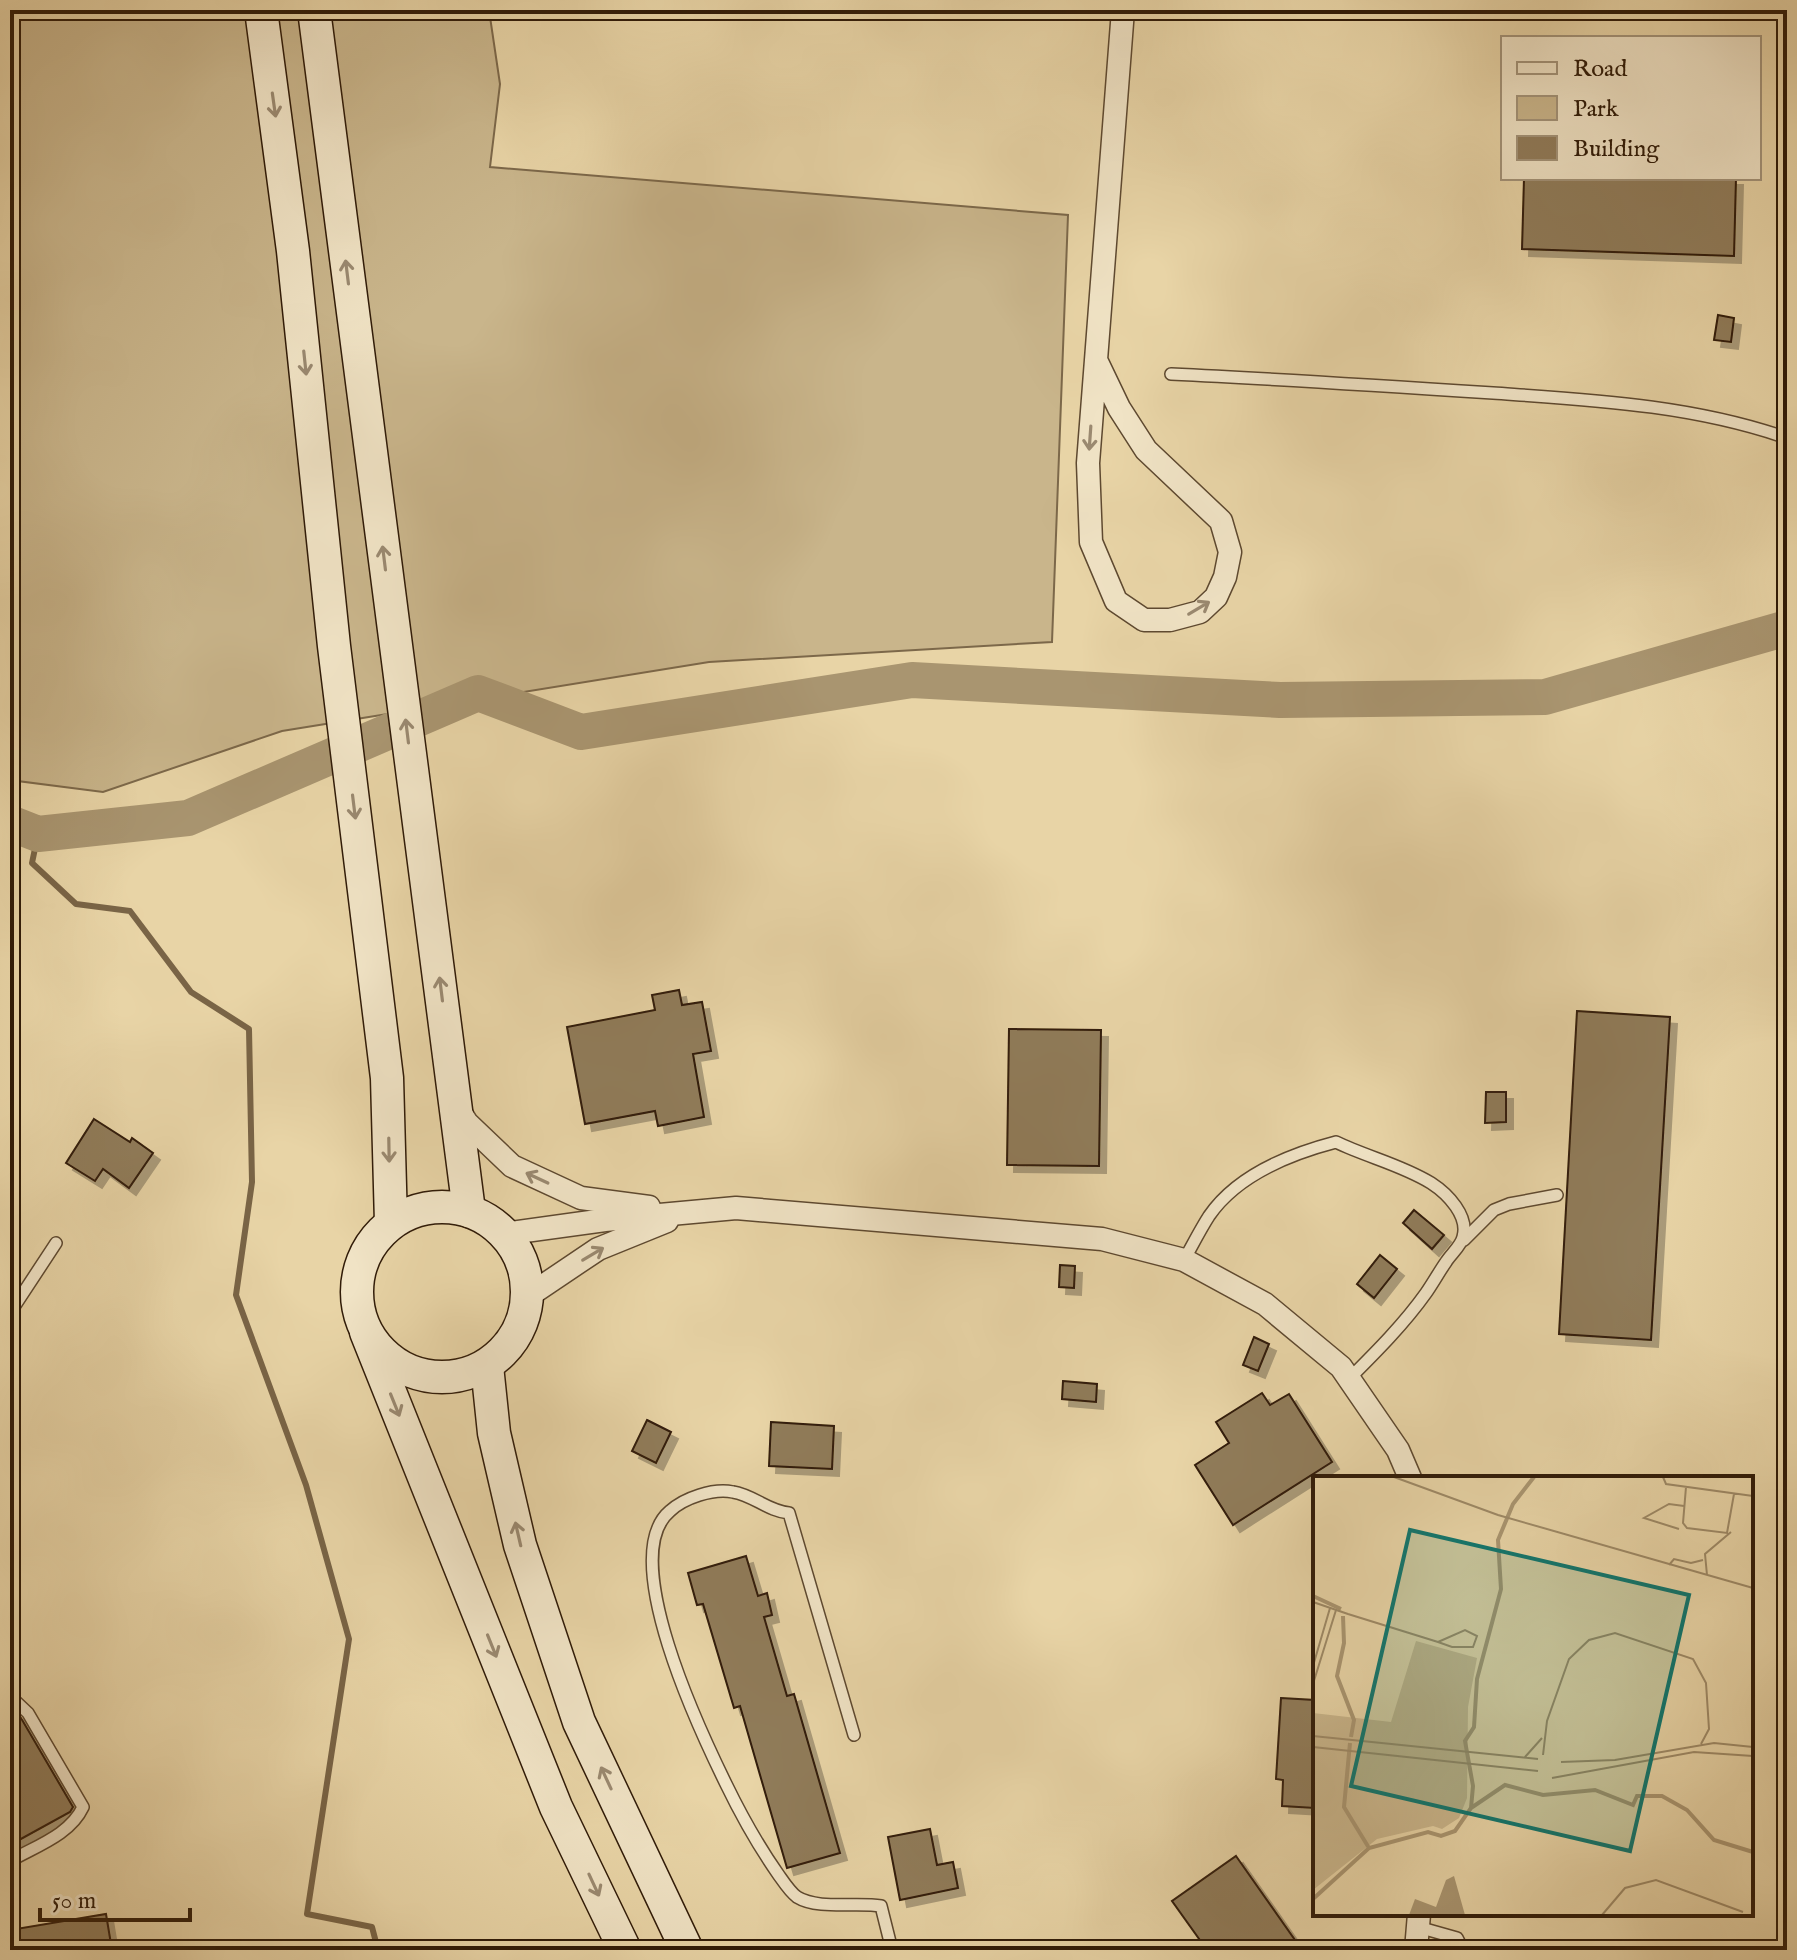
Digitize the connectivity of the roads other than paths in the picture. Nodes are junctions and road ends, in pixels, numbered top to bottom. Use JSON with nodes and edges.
{"nodes":[{"id":1,"x":1123,"y":10,"type":"edge"},
{"id":2,"x":314,"y":14,"type":"edge"},
{"id":3,"x":262,"y":19,"type":"edge"},
{"id":4,"x":1096,"y":360,"type":"junction"},
{"id":5,"x":1171,"y":374,"type":"dead end"},
{"id":6,"x":1787,"y":438,"type":"edge"},
{"id":7,"x":456,"y":1105,"type":"junction"},
{"id":8,"x":1557,"y":1195,"type":"dead end"},
{"id":9,"x":469,"y":1211,"type":"junction"},
{"id":10,"x":688,"y":1212,"type":"junction"},
{"id":11,"x":391,"y":1223,"type":"junction"},
{"id":12,"x":504,"y":1234,"type":"junction"},
{"id":13,"x":1463,"y":1240,"type":"junction"},
{"id":14,"x":56,"y":1243,"type":"dead end"},
{"id":15,"x":1184,"y":1260,"type":"junction"},
{"id":16,"x":528,"y":1296,"type":"junction"},
{"id":17,"x":10,"y":1313,"type":"edge"},
{"id":18,"x":366,"y":1332,"type":"junction"},
{"id":19,"x":487,"y":1366,"type":"junction"},
{"id":20,"x":1349,"y":1379,"type":"junction"},
{"id":21,"x":1409,"y":1476,"type":"edge"},
{"id":22,"x":10,"y":1696,"type":"edge"},
{"id":23,"x":854,"y":1735,"type":"dead end"},
{"id":24,"x":10,"y":1861,"type":"edge"},
{"id":25,"x":1418,"y":1930,"type":"edge"},
{"id":26,"x":625,"y":1950,"type":"edge"},
{"id":27,"x":687,"y":1950,"type":"edge"},
{"id":28,"x":892,"y":1950,"type":"edge"},
{"id":29,"x":1463,"y":1950,"type":"edge"}],
"edges":[{"from":1,"to":4,"type":"street"},
{"from":7,"to":2,"type":"street","one_way":true},
{"from":3,"to":11,"type":"street","one_way":true},
{"from":4,"to":4,"type":"street","one_way":true},
{"from":5,"to":6,"type":"lane"},
{"from":7,"to":9,"type":"street"},
{"from":10,"to":7,"type":"street","one_way":true},
{"from":8,"to":13,"type":"lane"},
{"from":9,"to":11,"type":"street"},
{"from":9,"to":12,"type":"street"},
{"from":10,"to":12,"type":"street"},
{"from":10,"to":15,"type":"street"},
{"from":16,"to":10,"type":"street","one_way":true},
{"from":11,"to":18,"type":"street"},
{"from":12,"to":16,"type":"street"},
{"from":13,"to":15,"type":"lane"},
{"from":13,"to":20,"type":"lane"},
{"from":14,"to":17,"type":"lane"},
{"from":15,"to":20,"type":"street"},
{"from":16,"to":19,"type":"street"},
{"from":18,"to":19,"type":"street"},
{"from":18,"to":26,"type":"street","one_way":true},
{"from":27,"to":19,"type":"street","one_way":true},
{"from":20,"to":21,"type":"street"},
{"from":22,"to":24,"type":"lane"},
{"from":23,"to":28,"type":"lane"},
{"from":25,"to":29,"type":"lane"}]}
